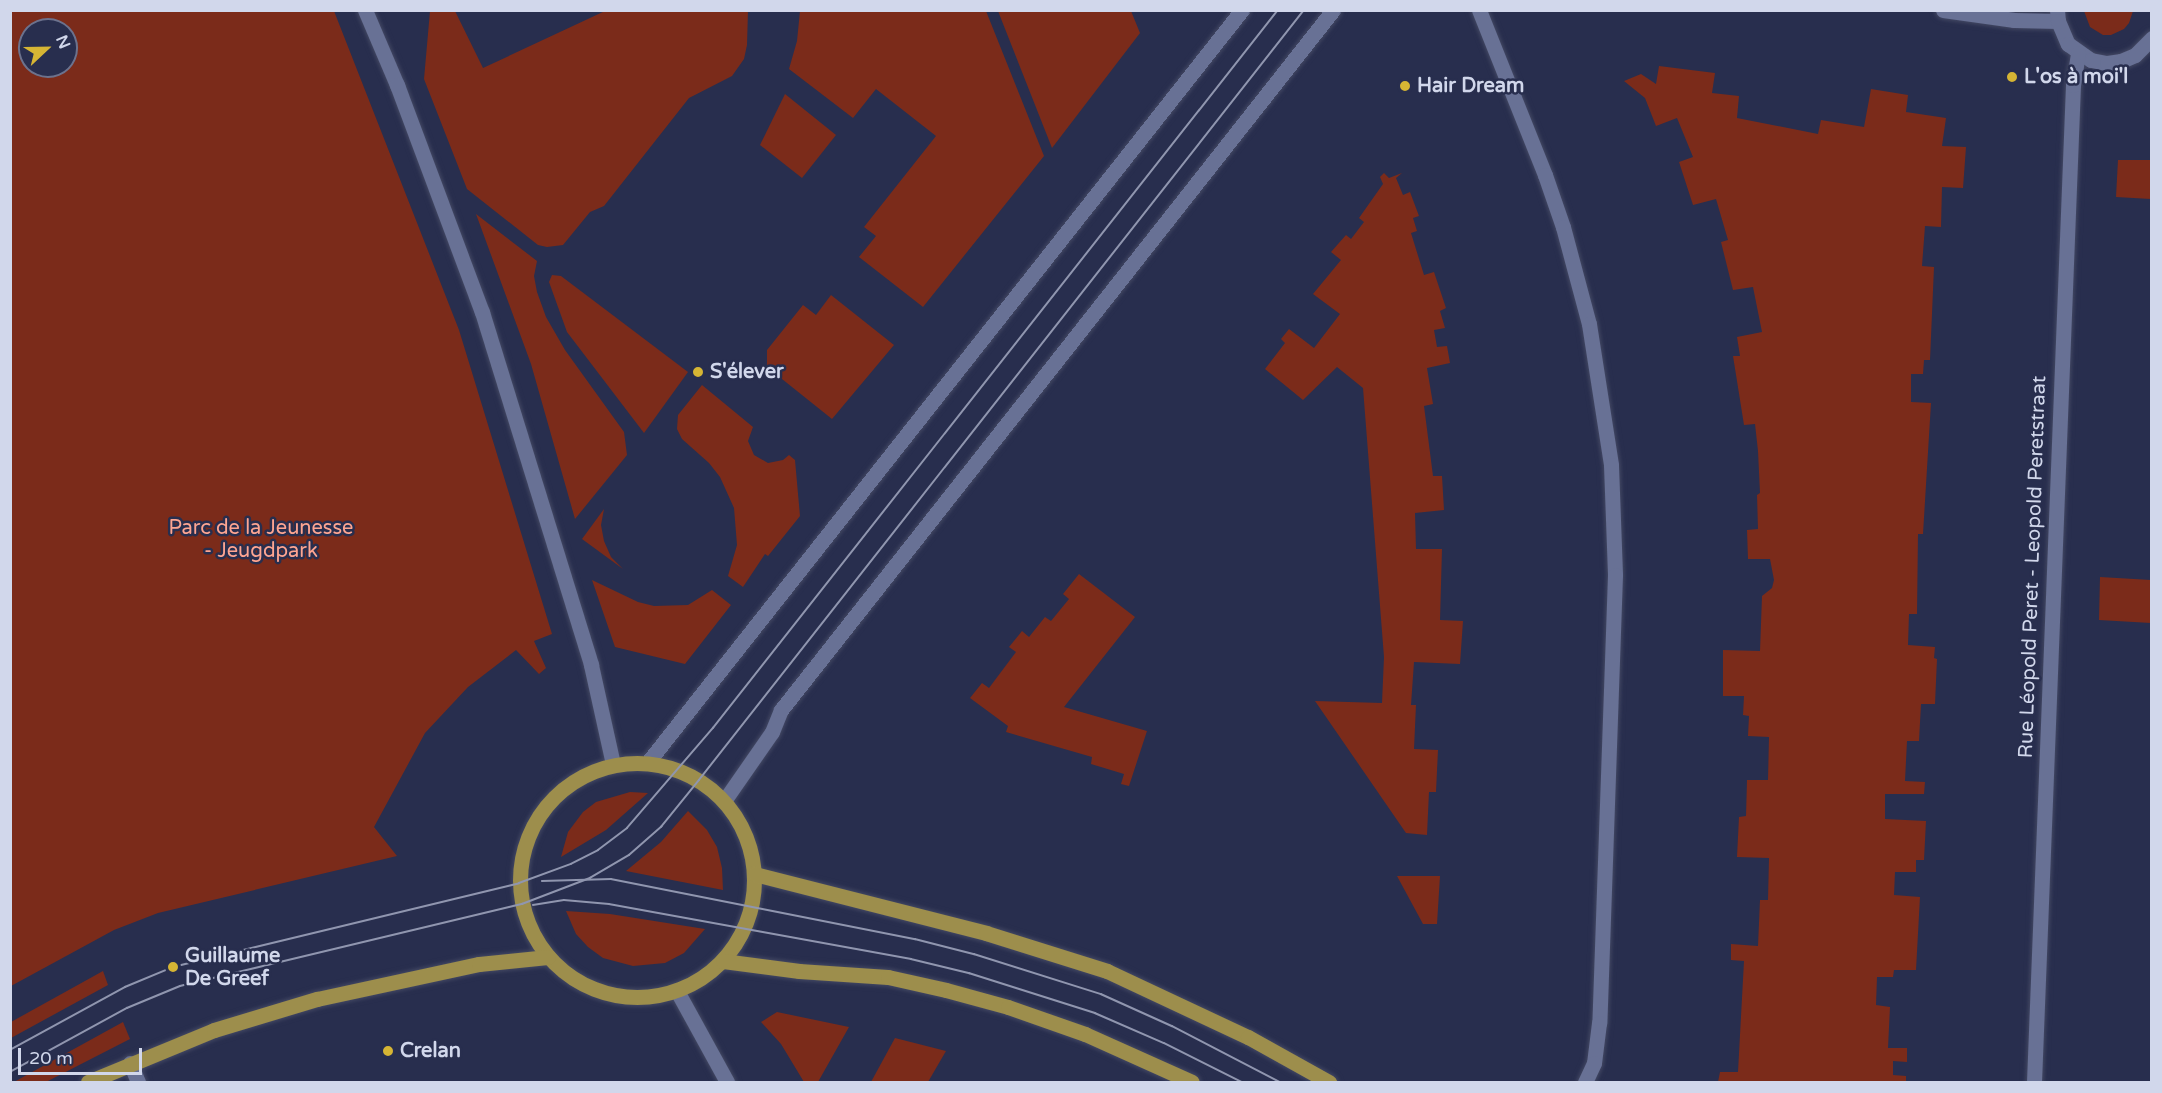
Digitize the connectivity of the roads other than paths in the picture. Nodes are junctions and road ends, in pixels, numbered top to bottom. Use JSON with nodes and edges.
{"nodes":[{"id":1,"x":365,"y":10,"type":"edge"},
{"id":2,"x":1242,"y":10,"type":"edge"},
{"id":3,"x":1333,"y":10,"type":"edge"},
{"id":4,"x":1479,"y":10,"type":"edge"},
{"id":5,"x":1943,"y":10,"type":"edge"},
{"id":6,"x":2057,"y":16,"type":"edge"},
{"id":7,"x":2151,"y":38,"type":"edge"},
{"id":8,"x":2078,"y":53,"type":"junction"},
{"id":9,"x":648,"y":762,"type":"junction"},
{"id":10,"x":614,"y":764,"type":"junction"},
{"id":11,"x":724,"y":801,"type":"junction"},
{"id":12,"x":755,"y":874,"type":"junction"},
{"id":13,"x":548,"y":957,"type":"junction"},
{"id":14,"x":723,"y":961,"type":"junction"},
{"id":15,"x":677,"y":991,"type":"junction"},
{"id":16,"x":130,"y":1063,"type":"junction"},
{"id":17,"x":88,"y":1083,"type":"edge"},
{"id":18,"x":138,"y":1083,"type":"edge"},
{"id":19,"x":727,"y":1083,"type":"edge"},
{"id":20,"x":1192,"y":1083,"type":"edge"},
{"id":21,"x":1329,"y":1083,"type":"edge"},
{"id":22,"x":1585,"y":1083,"type":"edge"},
{"id":23,"x":2034,"y":1083,"type":"edge"}],
"edges":[{"from":1,"to":10,"type":"street"},
{"from":2,"to":9,"type":"street"},
{"from":3,"to":11,"type":"street"},
{"from":4,"to":22,"type":"street"},
{"from":5,"to":6,"type":"street"},
{"from":6,"to":8,"type":"street"},
{"from":7,"to":8,"type":"street"},
{"from":8,"to":23,"type":"street","name":"Rue Léopold Peret - Leopold Peretstraat"},
{"from":9,"to":10,"type":"main road"},
{"from":9,"to":11,"type":"main road"},
{"from":10,"to":13,"type":"main road"},
{"from":11,"to":12,"type":"main road"},
{"from":12,"to":14,"type":"main road"},
{"from":12,"to":21,"type":"main road"},
{"from":13,"to":15,"type":"main road"},
{"from":13,"to":16,"type":"main road"},
{"from":14,"to":15,"type":"main road"},
{"from":14,"to":20,"type":"main road"},
{"from":15,"to":19,"type":"street"},
{"from":16,"to":17,"type":"main road"},
{"from":16,"to":18,"type":"street"}]}
